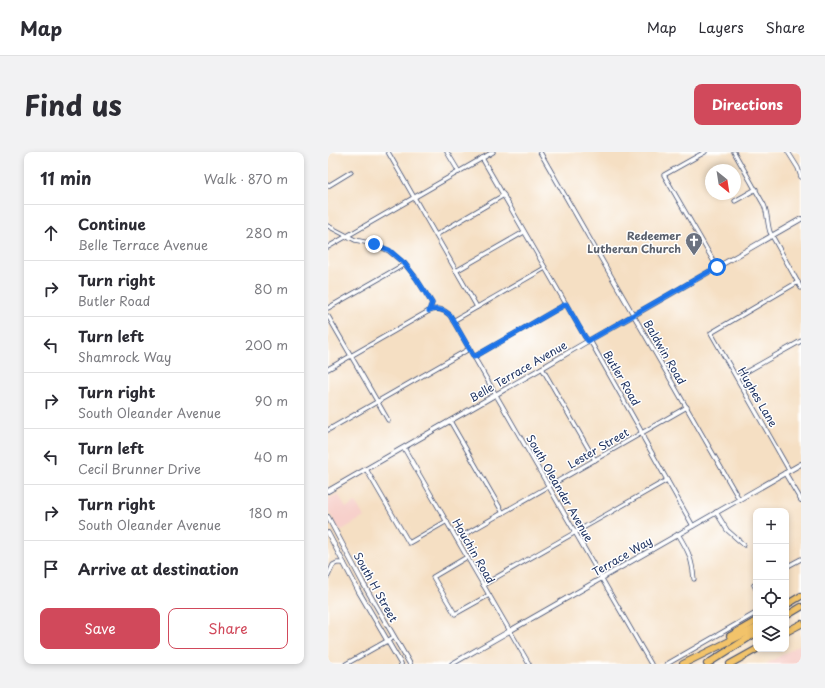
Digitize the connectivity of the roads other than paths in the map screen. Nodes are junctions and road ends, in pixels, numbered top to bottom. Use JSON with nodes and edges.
{"nodes":[{"id":1,"x":388,"y":152,"type":"edge"},
{"id":2,"x":447,"y":152,"type":"edge"},
{"id":3,"x":493,"y":152,"type":"edge"},
{"id":4,"x":540,"y":152,"type":"edge"},
{"id":5,"x":705,"y":152,"type":"edge"},
{"id":6,"x":734,"y":152,"type":"edge"},
{"id":7,"x":788,"y":152,"type":"edge"},
{"id":8,"x":482,"y":158,"type":"junction"},
{"id":9,"x":351,"y":172,"type":"dead end"},
{"id":10,"x":459,"y":172,"type":"junction"},
{"id":11,"x":801,"y":177,"type":"edge"},
{"id":12,"x":328,"y":186,"type":"edge"},
{"id":13,"x":756,"y":189,"type":"junction"},
{"id":14,"x":504,"y":195,"type":"junction"},
{"id":15,"x":414,"y":197,"type":"junction"},
{"id":16,"x":735,"y":201,"type":"dead end"},
{"id":17,"x":801,"y":219,"type":"edge"},
{"id":18,"x":328,"y":226,"type":"edge"},
{"id":19,"x":524,"y":232,"type":"junction"},
{"id":20,"x":436,"y":234,"type":"junction"},
{"id":21,"x":348,"y":236,"type":"junction"},
{"id":22,"x":772,"y":236,"type":"junction"},
{"id":23,"x":328,"y":247,"type":"edge"},
{"id":24,"x":405,"y":264,"type":"junction"},
{"id":25,"x":717,"y":267,"type":"junction"},
{"id":26,"x":545,"y":268,"type":"junction"},
{"id":27,"x":456,"y":271,"type":"junction"},
{"id":28,"x":798,"y":282,"type":"junction"},
{"id":29,"x":801,"y":288,"type":"edge"},
{"id":30,"x":566,"y":304,"type":"junction"},
{"id":31,"x":477,"y":307,"type":"junction"},
{"id":32,"x":328,"y":308,"type":"edge"},
{"id":33,"x":429,"y":311,"type":"junction"},
{"id":34,"x":634,"y":315,"type":"junction"},
{"id":35,"x":328,"y":316,"type":"edge"},
{"id":36,"x":453,"y":321,"type":"junction"},
{"id":37,"x":588,"y":341,"type":"junction"},
{"id":38,"x":801,"y":341,"type":"edge"},
{"id":39,"x":470,"y":349,"type":"junction"},
{"id":40,"x":351,"y":356,"type":"junction"},
{"id":41,"x":474,"y":357,"type":"junction"},
{"id":42,"x":542,"y":368,"type":"junction"},
{"id":43,"x":328,"y":369,"type":"edge"},
{"id":44,"x":737,"y":378,"type":"junction"},
{"id":45,"x":496,"y":395,"type":"junction"},
{"id":46,"x":377,"y":402,"type":"junction"},
{"id":47,"x":686,"y":407,"type":"junction"},
{"id":48,"x":388,"y":420,"type":"dead end"},
{"id":49,"x":450,"y":421,"type":"junction"},
{"id":50,"x":328,"y":430,"type":"edge"},
{"id":51,"x":642,"y":433,"type":"junction"},
{"id":52,"x":404,"y":448,"type":"junction"},
{"id":53,"x":595,"y":460,"type":"junction"},
{"id":54,"x":801,"y":464,"type":"edge"},
{"id":55,"x":366,"y":469,"type":"junction"},
{"id":56,"x":787,"y":472,"type":"junction"},
{"id":57,"x":667,"y":480,"type":"junction"},
{"id":58,"x":549,"y":487,"type":"junction"},
{"id":59,"x":328,"y":491,"type":"edge"},
{"id":60,"x":739,"y":499,"type":"junction"},
{"id":61,"x":801,"y":500,"type":"edge"},
{"id":62,"x":716,"y":512,"type":"junction"},
{"id":63,"x":503,"y":513,"type":"junction"},
{"id":64,"x":328,"y":517,"type":"edge"},
{"id":65,"x":447,"y":522,"type":"junction"},
{"id":66,"x":693,"y":526,"type":"junction"},
{"id":67,"x":328,"y":532,"type":"edge"},
{"id":68,"x":575,"y":532,"type":"junction"},
{"id":69,"x":678,"y":534,"type":"junction"},
{"id":70,"x":457,"y":539,"type":"junction"},
{"id":71,"x":744,"y":545,"type":"dead end"},
{"id":72,"x":467,"y":557,"type":"junction"},
{"id":73,"x":801,"y":559,"type":"edge"},
{"id":74,"x":344,"y":563,"type":"junction"},
{"id":75,"x":789,"y":565,"type":"edge"},
{"id":76,"x":328,"y":576,"type":"edge"},
{"id":77,"x":602,"y":578,"type":"junction"},
{"id":78,"x":694,"y":579,"type":"dead end"},
{"id":79,"x":483,"y":585,"type":"junction"},
{"id":80,"x":489,"y":595,"type":"junction"},
{"id":81,"x":801,"y":596,"type":"edge"},
{"id":82,"x":789,"y":603,"type":"edge"},
{"id":83,"x":801,"y":607,"type":"edge"},
{"id":84,"x":801,"y":611,"type":"edge"},
{"id":85,"x":789,"y":613,"type":"edge"},
{"id":86,"x":753,"y":615,"type":"edge"},
{"id":87,"x":789,"y":618,"type":"edge"},
{"id":88,"x":753,"y":623,"type":"edge"},
{"id":89,"x":801,"y":624,"type":"edge"},
{"id":90,"x":753,"y":629,"type":"edge"},
{"id":91,"x":789,"y":630,"type":"edge"},
{"id":92,"x":510,"y":631,"type":"junction"},
{"id":93,"x":753,"y":635,"type":"edge"},
{"id":94,"x":394,"y":637,"type":"junction"},
{"id":95,"x":753,"y":639,"type":"edge"},
{"id":96,"x":388,"y":641,"type":"junction"},
{"id":97,"x":753,"y":651,"type":"edge"},
{"id":98,"x":684,"y":663,"type":"edge"},
{"id":99,"x":346,"y":664,"type":"edge"},
{"id":100,"x":401,"y":664,"type":"edge"},
{"id":101,"x":410,"y":664,"type":"edge"},
{"id":102,"x":452,"y":664,"type":"edge"},
{"id":103,"x":528,"y":664,"type":"edge"},
{"id":104,"x":651,"y":664,"type":"edge"},
{"id":105,"x":667,"y":664,"type":"edge"},
{"id":106,"x":708,"y":664,"type":"edge"},
{"id":107,"x":730,"y":664,"type":"edge"}],
"edges":[{"from":1,"to":15,"type":"street"},
{"from":2,"to":10,"type":"street"},
{"from":3,"to":8,"type":"street"},
{"from":4,"to":34,"type":"street","name":"Baldwin Road"},
{"from":5,"to":25,"type":"street"},
{"from":6,"to":13,"type":"street"},
{"from":7,"to":11,"type":"street"},
{"from":8,"to":10,"type":"street"},
{"from":8,"to":14,"type":"street","name":"Butler Road"},
{"from":9,"to":12,"type":"street"},
{"from":10,"to":15,"type":"street"},
{"from":13,"to":16,"type":"street"},
{"from":13,"to":22,"type":"street"},
{"from":14,"to":19,"type":"street","name":"Butler Road"},
{"from":14,"to":20,"type":"street"},
{"from":15,"to":20,"type":"street"},
{"from":15,"to":21,"type":"street"},
{"from":17,"to":22,"type":"street","name":"Belle Terrace Avenue"},
{"from":18,"to":21,"type":"street"},
{"from":19,"to":26,"type":"street","name":"Butler Road"},
{"from":19,"to":27,"type":"street"},
{"from":20,"to":27,"type":"street"},
{"from":21,"to":23,"type":"street"},
{"from":21,"to":24,"type":"street"},
{"from":22,"to":25,"type":"street","name":"Belle Terrace Avenue"},
{"from":22,"to":28,"type":"street"},
{"from":24,"to":32,"type":"street"},
{"from":24,"to":33,"type":"street"},
{"from":25,"to":34,"type":"street","name":"Belle Terrace Avenue"},
{"from":26,"to":30,"type":"street","name":"Butler Road"},
{"from":26,"to":31,"type":"street"},
{"from":27,"to":31,"type":"street"},
{"from":28,"to":29,"type":"street"},
{"from":28,"to":44,"type":"street","name":"Hughes Lane"},
{"from":30,"to":37,"type":"street","name":"Butler Road"},
{"from":30,"to":41,"type":"street"},
{"from":31,"to":36,"type":"street"},
{"from":33,"to":36,"type":"street"},
{"from":33,"to":40,"type":"street"},
{"from":34,"to":37,"type":"street","name":"Belle Terrace Avenue"},
{"from":34,"to":47,"type":"street","name":"Baldwin Road"},
{"from":35,"to":40,"type":"street"},
{"from":36,"to":39,"type":"street","name":"South Oleander Avenue"},
{"from":37,"to":42,"type":"street","name":"Belle Terrace Avenue"},
{"from":37,"to":51,"type":"street","name":"Butler Road"},
{"from":38,"to":44,"type":"street"},
{"from":39,"to":41,"type":"street","name":"South Oleander Avenue"},
{"from":39,"to":46,"type":"street"},
{"from":40,"to":43,"type":"street"},
{"from":40,"to":46,"type":"street"},
{"from":41,"to":45,"type":"street","name":"South Oleander Avenue"},
{"from":42,"to":45,"type":"street","name":"Belle Terrace Avenue"},
{"from":42,"to":53,"type":"street"},
{"from":44,"to":56,"type":"street","name":"Hughes Lane"},
{"from":45,"to":49,"type":"street","name":"Belle Terrace Avenue"},
{"from":45,"to":58,"type":"street","name":"South Oleander Avenue"},
{"from":46,"to":48,"type":"street"},
{"from":46,"to":50,"type":"street"},
{"from":47,"to":51,"type":"street","name":"Lester Street"},
{"from":47,"to":60,"type":"street","name":"Baldwin Road"},
{"from":49,"to":52,"type":"street","name":"Belle Terrace Avenue"},
{"from":49,"to":63,"type":"street"},
{"from":51,"to":53,"type":"street","name":"Lester Street"},
{"from":51,"to":57,"type":"street","name":"Butler Road"},
{"from":52,"to":55,"type":"street","name":"Belle Terrace Avenue"},
{"from":52,"to":65,"type":"street","name":"Houchin Road"},
{"from":53,"to":58,"type":"street","name":"Lester Street"},
{"from":54,"to":56,"type":"street","name":"Terrace Way"},
{"from":55,"to":59,"type":"street","name":"Belle Terrace Avenue"},
{"from":55,"to":65,"type":"street"},
{"from":56,"to":60,"type":"street","name":"Terrace Way"},
{"from":56,"to":61,"type":"street","name":"Hughes Lane"},
{"from":57,"to":66,"type":"street","name":"Butler Road"},
{"from":57,"to":68,"type":"street"},
{"from":58,"to":63,"type":"street","name":"Lester Street"},
{"from":58,"to":68,"type":"street","name":"South Oleander Avenue"},
{"from":60,"to":62,"type":"street","name":"Terrace Way"},
{"from":62,"to":66,"type":"street","name":"Terrace Way"},
{"from":62,"to":71,"type":"street"},
{"from":63,"to":70,"type":"street","name":"Lester Street"},
{"from":64,"to":94,"type":"street","name":"South H Street"},
{"from":65,"to":70,"type":"street","name":"Houchin Road"},
{"from":66,"to":69,"type":"street","name":"Terrace Way"},
{"from":67,"to":74,"type":"street","name":"South H Street"},
{"from":68,"to":77,"type":"street","name":"South Oleander Avenue"},
{"from":68,"to":79,"type":"street"},
{"from":69,"to":77,"type":"street","name":"Terrace Way"},
{"from":69,"to":78,"type":"street"},
{"from":70,"to":72,"type":"street","name":"Houchin Road"},
{"from":72,"to":79,"type":"street","name":"Houchin Road"},
{"from":72,"to":80,"type":"street"},
{"from":73,"to":75,"type":"street"},
{"from":74,"to":76,"type":"street"},
{"from":74,"to":96,"type":"street","name":"South H Street"},
{"from":77,"to":92,"type":"street","name":"Terrace Way"},
{"from":77,"to":104,"type":"street","name":"South Oleander Avenue"},
{"from":79,"to":80,"type":"street","name":"Houchin Road"},
{"from":80,"to":92,"type":"street","name":"Houchin Road"},
{"from":81,"to":82,"type":"highway"},
{"from":83,"to":85,"type":"highway"},
{"from":84,"to":87,"type":"highway"},
{"from":86,"to":105,"type":"street"},
{"from":88,"to":98,"type":"highway"},
{"from":89,"to":91,"type":"highway"},
{"from":90,"to":98,"type":"highway"},
{"from":92,"to":102,"type":"street","name":"Terrace Way"},
{"from":92,"to":103,"type":"street","name":"Houchin Road"},
{"from":93,"to":106,"type":"highway"},
{"from":94,"to":96,"type":"street"},
{"from":94,"to":101,"type":"street","name":"South H Street"},
{"from":95,"to":106,"type":"highway"},
{"from":96,"to":99,"type":"street"},
{"from":96,"to":100,"type":"street","name":"South H Street"},
{"from":97,"to":107,"type":"highway"}]}
